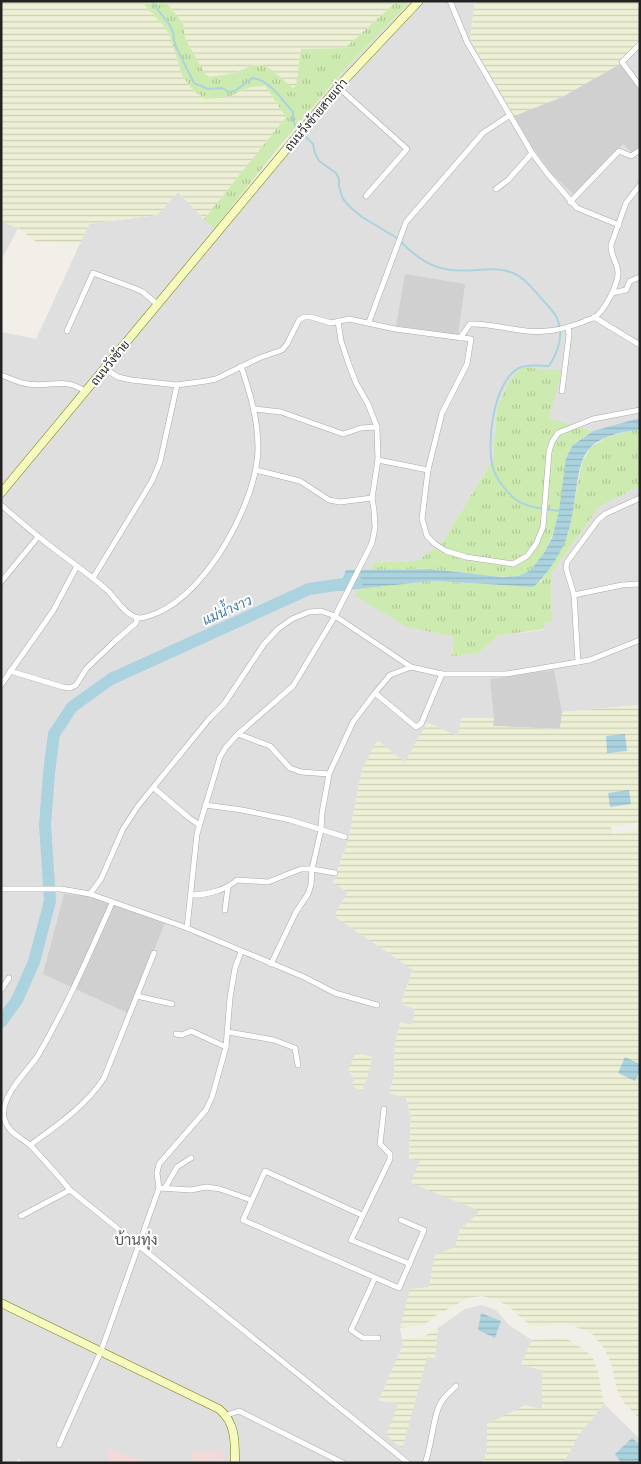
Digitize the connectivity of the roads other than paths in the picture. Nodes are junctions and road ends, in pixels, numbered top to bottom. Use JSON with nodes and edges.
{"nodes":[{"id":1,"x":419,"y":1,"type":"edge"},
{"id":2,"x":450,"y":1,"type":"edge"},
{"id":3,"x":640,"y":44,"type":"edge"},
{"id":4,"x":640,"y":86,"type":"edge"},
{"id":5,"x":338,"y":87,"type":"junction"},
{"id":6,"x":510,"y":115,"type":"junction"},
{"id":7,"x":532,"y":153,"type":"junction"},
{"id":8,"x":639,"y":153,"type":"edge"},
{"id":9,"x":640,"y":186,"type":"edge"},
{"id":10,"x":496,"y":189,"type":"dead end"},
{"id":11,"x":366,"y":196,"type":"dead end"},
{"id":12,"x":570,"y":202,"type":"junction"},
{"id":13,"x":619,"y":225,"type":"junction"},
{"id":14,"x":218,"y":232,"type":"joint"},
{"id":15,"x":640,"y":278,"type":"edge"},
{"id":16,"x":612,"y":293,"type":"junction"},
{"id":17,"x":158,"y":305,"type":"junction"},
{"id":18,"x":594,"y":318,"type":"junction"},
{"id":19,"x":338,"y":321,"type":"junction"},
{"id":20,"x":369,"y":322,"type":"junction"},
{"id":21,"x":566,"y":328,"type":"junction"},
{"id":22,"x":66,"y":330,"type":"dead end"},
{"id":23,"x":460,"y":338,"type":"junction"},
{"id":24,"x":640,"y":345,"type":"edge"},
{"id":25,"x":241,"y":366,"type":"junction"},
{"id":26,"x":105,"y":369,"type":"junction"},
{"id":27,"x":1,"y":376,"type":"edge"},
{"id":28,"x":177,"y":384,"type":"junction"},
{"id":29,"x":562,"y":391,"type":"dead end"},
{"id":30,"x":86,"y":392,"type":"junction"},
{"id":31,"x":255,"y":409,"type":"junction"},
{"id":32,"x":640,"y":410,"type":"edge"},
{"id":33,"x":377,"y":427,"type":"junction"},
{"id":34,"x":378,"y":460,"type":"junction"},
{"id":35,"x":256,"y":470,"type":"junction"},
{"id":36,"x":428,"y":470,"type":"junction"},
{"id":37,"x":1,"y":493,"type":"edge"},
{"id":38,"x":372,"y":498,"type":"junction"},
{"id":39,"x":640,"y":498,"type":"edge"},
{"id":40,"x":1,"y":505,"type":"edge"},
{"id":41,"x":38,"y":537,"type":"junction"},
{"id":42,"x":77,"y":566,"type":"junction"},
{"id":43,"x":94,"y":578,"type":"junction"},
{"id":44,"x":1,"y":582,"type":"edge"},
{"id":45,"x":640,"y":584,"type":"edge"},
{"id":46,"x":574,"y":594,"type":"junction"},
{"id":47,"x":335,"y":616,"type":"junction"},
{"id":48,"x":137,"y":618,"type":"junction"},
{"id":49,"x":640,"y":640,"type":"edge"},
{"id":50,"x":578,"y":662,"type":"junction"},
{"id":51,"x":411,"y":667,"type":"junction"},
{"id":52,"x":10,"y":671,"type":"junction"},
{"id":53,"x":442,"y":674,"type":"junction"},
{"id":54,"x":1,"y":684,"type":"edge"},
{"id":55,"x":375,"y":693,"type":"junction"},
{"id":56,"x":238,"y":734,"type":"junction"},
{"id":57,"x":329,"y":774,"type":"junction"},
{"id":58,"x":154,"y":788,"type":"junction"},
{"id":59,"x":205,"y":805,"type":"junction"},
{"id":60,"x":200,"y":825,"type":"junction"},
{"id":61,"x":321,"y":830,"type":"junction"},
{"id":62,"x":345,"y":837,"type":"dead end"},
{"id":63,"x":312,"y":869,"type":"junction"},
{"id":64,"x":335,"y":873,"type":"dead end"},
{"id":65,"x":228,"y":886,"type":"junction"},
{"id":66,"x":1,"y":889,"type":"edge"},
{"id":67,"x":90,"y":894,"type":"junction"},
{"id":68,"x":192,"y":895,"type":"junction"},
{"id":69,"x":112,"y":903,"type":"junction"},
{"id":70,"x":225,"y":910,"type":"dead end"},
{"id":71,"x":187,"y":928,"type":"junction"},
{"id":72,"x":241,"y":952,"type":"junction"},
{"id":73,"x":154,"y":953,"type":"dead end"},
{"id":74,"x":271,"y":964,"type":"junction"},
{"id":75,"x":9,"y":978,"type":"dead end"},
{"id":76,"x":1,"y":990,"type":"edge"},
{"id":77,"x":137,"y":996,"type":"junction"},
{"id":78,"x":172,"y":1004,"type":"dead end"},
{"id":79,"x":377,"y":1005,"type":"dead end"},
{"id":80,"x":228,"y":1032,"type":"junction"},
{"id":81,"x":176,"y":1034,"type":"dead end"},
{"id":82,"x":226,"y":1047,"type":"junction"},
{"id":83,"x":298,"y":1065,"type":"dead end"},
{"id":84,"x":384,"y":1110,"type":"dead end"},
{"id":85,"x":2,"y":1112,"type":"edge"},
{"id":86,"x":30,"y":1145,"type":"junction"},
{"id":87,"x":191,"y":1158,"type":"dead end"},
{"id":88,"x":162,"y":1188,"type":"junction"},
{"id":89,"x":70,"y":1190,"type":"junction"},
{"id":90,"x":251,"y":1200,"type":"junction"},
{"id":91,"x":362,"y":1215,"type":"junction"},
{"id":92,"x":20,"y":1216,"type":"dead end"},
{"id":93,"x":401,"y":1220,"type":"dead end"},
{"id":94,"x":138,"y":1244,"type":"junction"},
{"id":95,"x":410,"y":1264,"type":"junction"},
{"id":96,"x":375,"y":1278,"type":"junction"},
{"id":97,"x":1,"y":1303,"type":"edge"},
{"id":98,"x":378,"y":1338,"type":"dead end"},
{"id":99,"x":101,"y":1351,"type":"junction"},
{"id":100,"x":456,"y":1386,"type":"dead end"},
{"id":101,"x":227,"y":1415,"type":"junction"},
{"id":102,"x":59,"y":1445,"type":"dead end"},
{"id":103,"x":409,"y":1462,"type":"edge"},
{"id":104,"x":235,"y":1463,"type":"edge"},
{"id":105,"x":343,"y":1463,"type":"edge"},
{"id":106,"x":425,"y":1463,"type":"edge"}],
"edges":[{"from":1,"to":5,"type":"main road","name":"ถนนวังซ้ายสายเก่า"},
{"from":2,"to":6,"type":"street"},
{"from":3,"to":4,"type":"street"},
{"from":5,"to":11,"type":"street"},
{"from":5,"to":14,"type":"main road","name":"ถนนวังซ้ายสายเก่า"},
{"from":6,"to":7,"type":"street"},
{"from":6,"to":20,"type":"street"},
{"from":7,"to":10,"type":"street"},
{"from":7,"to":12,"type":"street"},
{"from":8,"to":12,"type":"street"},
{"from":9,"to":13,"type":"street"},
{"from":12,"to":13,"type":"street"},
{"from":13,"to":16,"type":"street"},
{"from":14,"to":17,"type":"main road","name":"ถนนวังซ้าย"},
{"from":15,"to":16,"type":"street"},
{"from":16,"to":18,"type":"street"},
{"from":17,"to":22,"type":"street"},
{"from":17,"to":26,"type":"main road","name":"ถนนวังซ้าย"},
{"from":18,"to":21,"type":"street"},
{"from":18,"to":24,"type":"street"},
{"from":19,"to":20,"type":"street"},
{"from":19,"to":25,"type":"street"},
{"from":19,"to":33,"type":"street"},
{"from":20,"to":23,"type":"street"},
{"from":21,"to":23,"type":"street"},
{"from":21,"to":29,"type":"street"},
{"from":23,"to":36,"type":"street"},
{"from":25,"to":28,"type":"street"},
{"from":25,"to":31,"type":"street"},
{"from":26,"to":28,"type":"street"},
{"from":26,"to":30,"type":"main road","name":"ถนนวังซ้าย"},
{"from":27,"to":30,"type":"street"},
{"from":28,"to":43,"type":"street"},
{"from":30,"to":37,"type":"main road","name":"ถนนวังซ้าย"},
{"from":31,"to":33,"type":"street"},
{"from":31,"to":35,"type":"street"},
{"from":32,"to":36,"type":"street"},
{"from":33,"to":34,"type":"street"},
{"from":34,"to":36,"type":"street"},
{"from":34,"to":38,"type":"street"},
{"from":35,"to":38,"type":"street"},
{"from":35,"to":48,"type":"street"},
{"from":38,"to":47,"type":"street"},
{"from":39,"to":46,"type":"street"},
{"from":40,"to":41,"type":"street"},
{"from":41,"to":42,"type":"street"},
{"from":41,"to":44,"type":"street"},
{"from":42,"to":43,"type":"street"},
{"from":42,"to":52,"type":"street"},
{"from":43,"to":48,"type":"street"},
{"from":45,"to":46,"type":"street"},
{"from":46,"to":50,"type":"street"},
{"from":47,"to":51,"type":"street"},
{"from":47,"to":56,"type":"street"},
{"from":47,"to":58,"type":"street"},
{"from":48,"to":52,"type":"street"},
{"from":49,"to":50,"type":"street"},
{"from":50,"to":53,"type":"street"},
{"from":51,"to":53,"type":"street"},
{"from":51,"to":55,"type":"street"},
{"from":52,"to":54,"type":"street"},
{"from":53,"to":55,"type":"street"},
{"from":55,"to":57,"type":"street"},
{"from":56,"to":57,"type":"street"},
{"from":56,"to":59,"type":"street"},
{"from":57,"to":61,"type":"street"},
{"from":58,"to":60,"type":"street"},
{"from":58,"to":67,"type":"street"},
{"from":59,"to":60,"type":"street"},
{"from":59,"to":61,"type":"street"},
{"from":60,"to":68,"type":"street"},
{"from":61,"to":62,"type":"street"},
{"from":61,"to":63,"type":"street"},
{"from":63,"to":64,"type":"street"},
{"from":63,"to":65,"type":"street"},
{"from":63,"to":74,"type":"street"},
{"from":65,"to":68,"type":"street"},
{"from":65,"to":70,"type":"street"},
{"from":66,"to":67,"type":"street"},
{"from":67,"to":69,"type":"street"},
{"from":68,"to":71,"type":"street"},
{"from":69,"to":71,"type":"street"},
{"from":69,"to":85,"type":"street"},
{"from":71,"to":72,"type":"street"},
{"from":72,"to":74,"type":"street"},
{"from":72,"to":80,"type":"street"},
{"from":73,"to":77,"type":"street"},
{"from":74,"to":79,"type":"street"},
{"from":75,"to":76,"type":"street"},
{"from":77,"to":78,"type":"street"},
{"from":77,"to":86,"type":"street"},
{"from":80,"to":82,"type":"street"},
{"from":80,"to":83,"type":"street"},
{"from":81,"to":82,"type":"street"},
{"from":82,"to":88,"type":"street"},
{"from":84,"to":91,"type":"street"},
{"from":85,"to":86,"type":"street"},
{"from":86,"to":89,"type":"street"},
{"from":87,"to":88,"type":"street"},
{"from":88,"to":90,"type":"street"},
{"from":88,"to":94,"type":"street"},
{"from":89,"to":92,"type":"street"},
{"from":89,"to":94,"type":"street"},
{"from":90,"to":91,"type":"street"},
{"from":90,"to":96,"type":"street"},
{"from":91,"to":95,"type":"street"},
{"from":93,"to":95,"type":"street"},
{"from":94,"to":99,"type":"street"},
{"from":94,"to":103,"type":"street"},
{"from":95,"to":96,"type":"street"},
{"from":96,"to":98,"type":"street"},
{"from":97,"to":99,"type":"main road"},
{"from":99,"to":101,"type":"main road"},
{"from":99,"to":102,"type":"street"},
{"from":100,"to":106,"type":"street"},
{"from":101,"to":104,"type":"main road"},
{"from":101,"to":105,"type":"street"}]}
